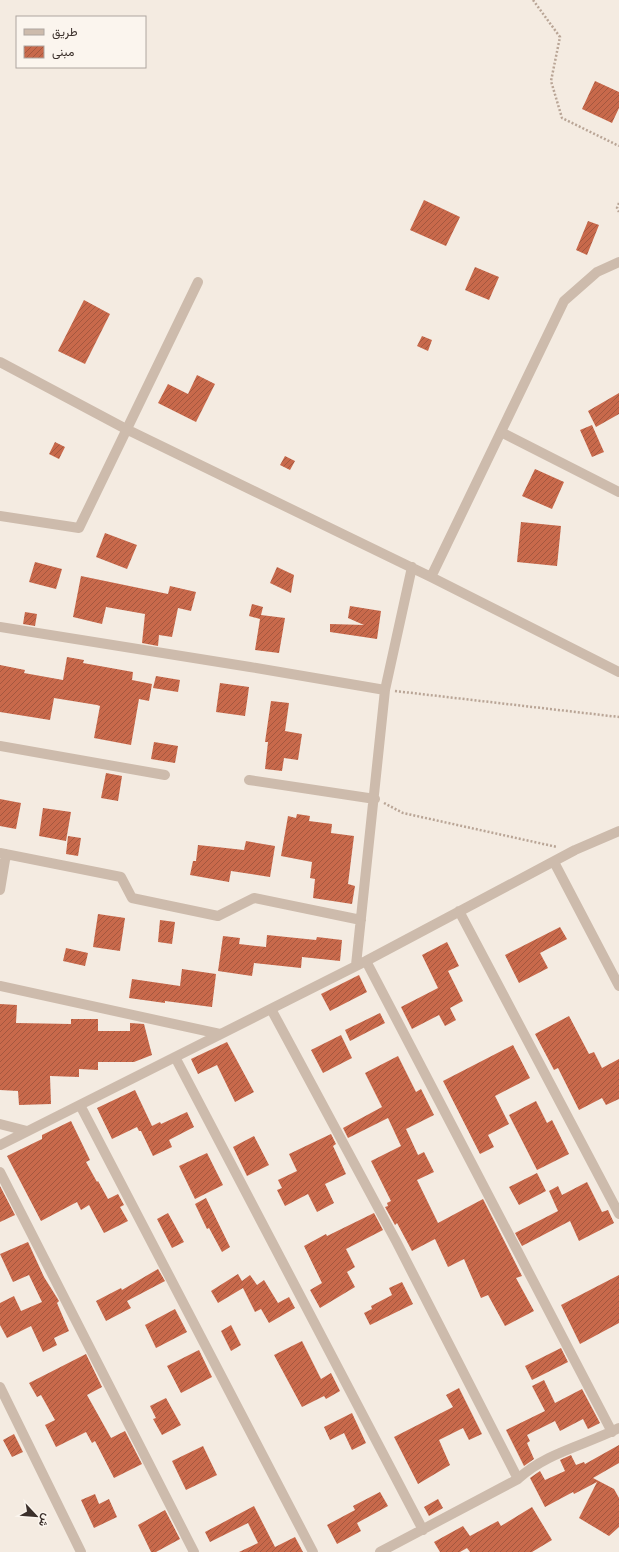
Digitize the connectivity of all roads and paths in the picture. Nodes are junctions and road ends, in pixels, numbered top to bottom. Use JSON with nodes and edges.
{"nodes":[{"id":1,"x":533,"y":0,"type":"edge"},
{"id":2,"x":619,"y":146,"type":"edge"},
{"id":3,"x":619,"y":203,"type":"edge"},
{"id":4,"x":619,"y":212,"type":"edge"},
{"id":5,"x":619,"y":262,"type":"edge"},
{"id":6,"x":198,"y":282,"type":"dead end"},
{"id":7,"x":0,"y":362,"type":"edge"},
{"id":8,"x":126,"y":429,"type":"junction"},
{"id":9,"x":501,"y":432,"type":"junction"},
{"id":10,"x":619,"y":492,"type":"edge"},
{"id":11,"x":0,"y":516,"type":"edge"},
{"id":12,"x":412,"y":567,"type":"junction"},
{"id":13,"x":431,"y":576,"type":"junction"},
{"id":14,"x":0,"y":627,"type":"edge"},
{"id":15,"x":619,"y":672,"type":"edge"},
{"id":16,"x":385,"y":690,"type":"junction"},
{"id":17,"x":619,"y":717,"type":"edge"},
{"id":18,"x":0,"y":746,"type":"edge"},
{"id":19,"x":165,"y":775,"type":"dead end"},
{"id":20,"x":249,"y":780,"type":"dead end"},
{"id":21,"x":375,"y":798,"type":"junction"},
{"id":22,"x":619,"y":831,"type":"edge"},
{"id":23,"x":575,"y":850,"type":"junction"},
{"id":24,"x":3,"y":853,"type":"edge"},
{"id":25,"x":554,"y":862,"type":"junction"},
{"id":26,"x":0,"y":890,"type":"edge"},
{"id":27,"x":459,"y":911,"type":"junction"},
{"id":28,"x":361,"y":920,"type":"junction"},
{"id":29,"x":361,"y":963,"type":"junction"},
{"id":30,"x":0,"y":986,"type":"edge"},
{"id":31,"x":619,"y":986,"type":"edge"},
{"id":32,"x":270,"y":1009,"type":"junction"},
{"id":33,"x":220,"y":1034,"type":"junction"},
{"id":34,"x":175,"y":1057,"type":"junction"},
{"id":35,"x":80,"y":1104,"type":"junction"},
{"id":36,"x":0,"y":1124,"type":"edge"},
{"id":37,"x":27,"y":1131,"type":"junction"},
{"id":38,"x":0,"y":1145,"type":"edge"},
{"id":39,"x":0,"y":1172,"type":"edge"},
{"id":40,"x":619,"y":1214,"type":"edge"},
{"id":41,"x":0,"y":1387,"type":"edge"},
{"id":42,"x":616,"y":1430,"type":"edge"},
{"id":43,"x":518,"y":1479,"type":"junction"},
{"id":44,"x":423,"y":1530,"type":"junction"},
{"id":45,"x":81,"y":1552,"type":"edge"},
{"id":46,"x":194,"y":1552,"type":"edge"},
{"id":47,"x":313,"y":1552,"type":"edge"},
{"id":48,"x":380,"y":1552,"type":"edge"}],
"edges":[{"from":1,"to":2,"type":"path"},
{"from":3,"to":4,"type":"path"},
{"from":5,"to":9,"type":"street"},
{"from":6,"to":8,"type":"street"},
{"from":7,"to":8,"type":"street"},
{"from":8,"to":11,"type":"street"},
{"from":8,"to":12,"type":"street"},
{"from":9,"to":10,"type":"street"},
{"from":9,"to":13,"type":"street"},
{"from":12,"to":13,"type":"street"},
{"from":12,"to":16,"type":"street"},
{"from":13,"to":15,"type":"street"},
{"from":14,"to":16,"type":"street"},
{"from":16,"to":17,"type":"path"},
{"from":16,"to":21,"type":"street"},
{"from":18,"to":19,"type":"street"},
{"from":20,"to":21,"type":"street"},
{"from":21,"to":23,"type":"path"},
{"from":21,"to":28,"type":"street"},
{"from":22,"to":23,"type":"street"},
{"from":23,"to":25,"type":"street"},
{"from":24,"to":26,"type":"street"},
{"from":24,"to":28,"type":"street"},
{"from":25,"to":27,"type":"street"},
{"from":25,"to":31,"type":"street"},
{"from":27,"to":29,"type":"street"},
{"from":27,"to":40,"type":"street"},
{"from":28,"to":29,"type":"street"},
{"from":29,"to":32,"type":"street"},
{"from":29,"to":42,"type":"street"},
{"from":30,"to":33,"type":"street"},
{"from":32,"to":33,"type":"street"},
{"from":32,"to":43,"type":"street"},
{"from":33,"to":34,"type":"street"},
{"from":34,"to":35,"type":"street"},
{"from":34,"to":44,"type":"street"},
{"from":35,"to":37,"type":"street"},
{"from":35,"to":47,"type":"street"},
{"from":36,"to":37,"type":"street"},
{"from":37,"to":38,"type":"street"},
{"from":39,"to":46,"type":"street"},
{"from":41,"to":45,"type":"street"},
{"from":42,"to":43,"type":"street"},
{"from":43,"to":44,"type":"street"},
{"from":44,"to":48,"type":"street"}]}
